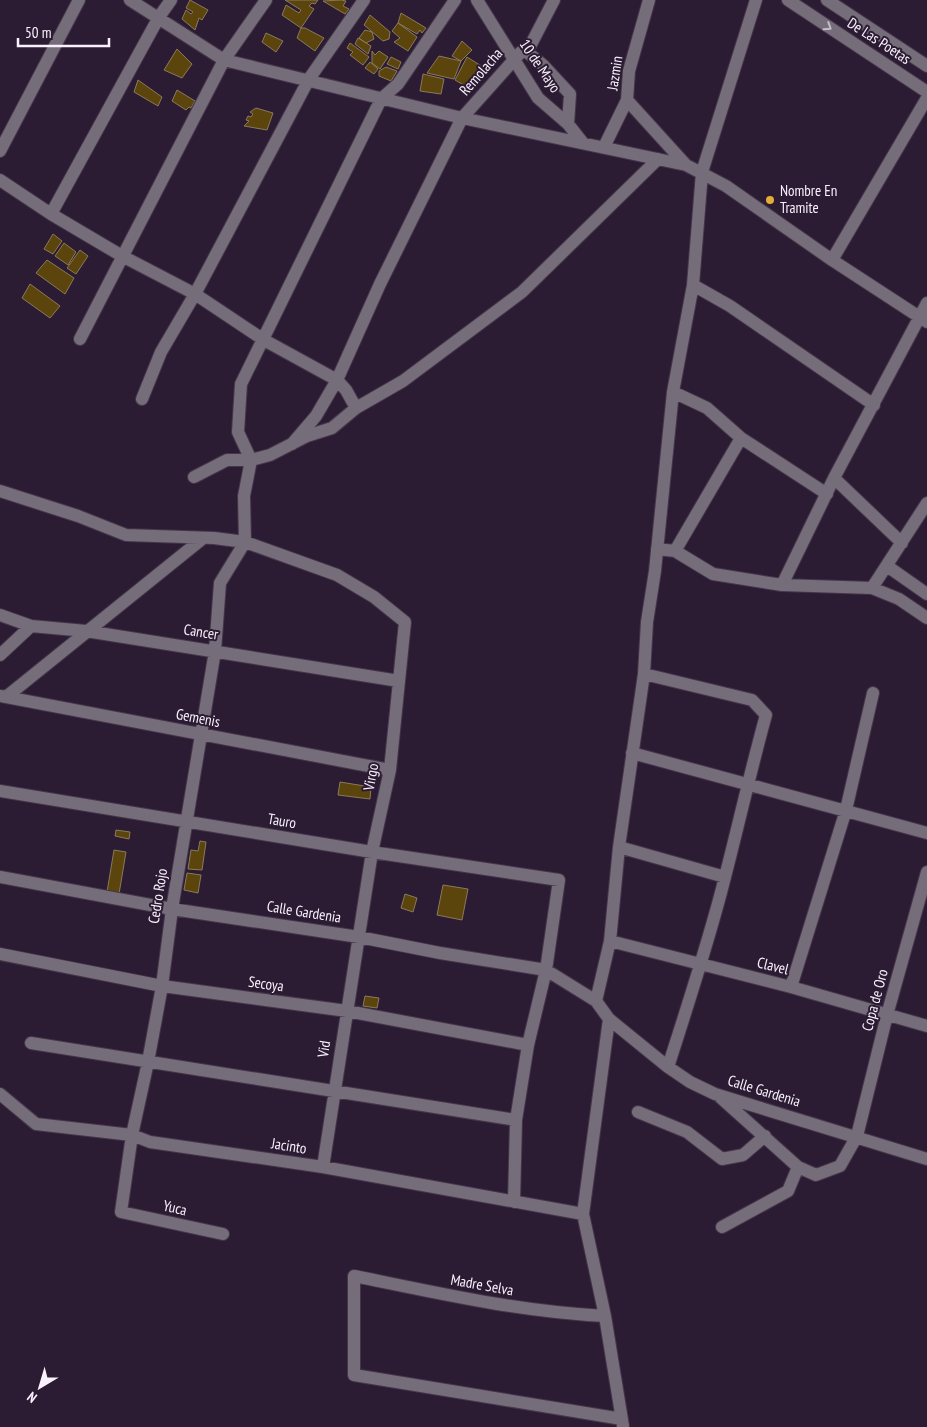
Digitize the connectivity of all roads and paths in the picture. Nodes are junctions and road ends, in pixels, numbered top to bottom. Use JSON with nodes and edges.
{"nodes":[{"id":1,"x":79,"y":0,"type":"edge"},
{"id":2,"x":130,"y":0,"type":"edge"},
{"id":3,"x":171,"y":0,"type":"edge"},
{"id":4,"x":266,"y":0,"type":"edge"},
{"id":5,"x":364,"y":0,"type":"edge"},
{"id":6,"x":455,"y":0,"type":"edge"},
{"id":7,"x":477,"y":0,"type":"edge"},
{"id":8,"x":554,"y":0,"type":"edge"},
{"id":9,"x":648,"y":0,"type":"edge"},
{"id":10,"x":756,"y":0,"type":"edge"},
{"id":11,"x":788,"y":0,"type":"edge"},
{"id":12,"x":827,"y":0,"type":"edge"},
{"id":13,"x":158,"y":17,"type":"junction"},
{"id":14,"x":527,"y":52,"type":"junction"},
{"id":15,"x":515,"y":58,"type":"junction"},
{"id":16,"x":224,"y":60,"type":"junction"},
{"id":17,"x":927,"y":66,"type":"edge"},
{"id":18,"x":309,"y":79,"type":"junction"},
{"id":19,"x":927,"y":92,"type":"edge"},
{"id":20,"x":927,"y":98,"type":"edge"},
{"id":21,"x":381,"y":99,"type":"junction"},
{"id":22,"x":627,"y":100,"type":"junction"},
{"id":23,"x":462,"y":118,"type":"junction"},
{"id":24,"x":568,"y":124,"type":"junction"},
{"id":25,"x":583,"y":143,"type":"junction"},
{"id":26,"x":604,"y":147,"type":"junction"},
{"id":27,"x":0,"y":150,"type":"edge"},
{"id":28,"x":658,"y":159,"type":"junction"},
{"id":29,"x":686,"y":164,"type":"junction"},
{"id":30,"x":702,"y":172,"type":"junction"},
{"id":31,"x":0,"y":180,"type":"edge"},
{"id":32,"x":51,"y":214,"type":"junction"},
{"id":33,"x":122,"y":256,"type":"junction"},
{"id":34,"x":832,"y":260,"type":"junction"},
{"id":35,"x":693,"y":285,"type":"junction"},
{"id":36,"x":195,"y":294,"type":"junction"},
{"id":37,"x":927,"y":304,"type":"edge"},
{"id":38,"x":923,"y":319,"type":"edge"},
{"id":39,"x":80,"y":339,"type":"dead end"},
{"id":40,"x":264,"y":340,"type":"junction"},
{"id":41,"x":337,"y":380,"type":"junction"},
{"id":42,"x":673,"y":392,"type":"junction"},
{"id":43,"x":142,"y":399,"type":"dead end"},
{"id":44,"x":874,"y":405,"type":"junction"},
{"id":45,"x":356,"y":408,"type":"junction"},
{"id":46,"x":741,"y":438,"type":"junction"},
{"id":47,"x":292,"y":444,"type":"junction"},
{"id":48,"x":251,"y":460,"type":"junction"},
{"id":49,"x":194,"y":477,"type":"dead end"},
{"id":50,"x":834,"y":478,"type":"junction"},
{"id":51,"x":0,"y":491,"type":"edge"},
{"id":52,"x":827,"y":494,"type":"junction"},
{"id":53,"x":927,"y":503,"type":"edge"},
{"id":54,"x":202,"y":539,"type":"junction"},
{"id":55,"x":245,"y":542,"type":"junction"},
{"id":56,"x":902,"y":543,"type":"junction"},
{"id":57,"x":656,"y":549,"type":"junction"},
{"id":58,"x":675,"y":552,"type":"junction"},
{"id":59,"x":887,"y":566,"type":"junction"},
{"id":60,"x":782,"y":586,"type":"junction"},
{"id":61,"x":872,"y":588,"type":"junction"},
{"id":62,"x":927,"y":594,"type":"edge"},
{"id":63,"x":0,"y":615,"type":"edge"},
{"id":64,"x":927,"y":618,"type":"edge"},
{"id":65,"x":31,"y":626,"type":"junction"},
{"id":66,"x":86,"y":631,"type":"junction"},
{"id":67,"x":215,"y":651,"type":"junction"},
{"id":68,"x":0,"y":655,"type":"edge"},
{"id":69,"x":644,"y":674,"type":"junction"},
{"id":70,"x":398,"y":682,"type":"junction"},
{"id":71,"x":873,"y":693,"type":"dead end"},
{"id":72,"x":3,"y":696,"type":"edge"},
{"id":73,"x":201,"y":735,"type":"junction"},
{"id":74,"x":632,"y":753,"type":"junction"},
{"id":75,"x":390,"y":770,"type":"junction"},
{"id":76,"x":747,"y":783,"type":"junction"},
{"id":77,"x":0,"y":791,"type":"edge"},
{"id":78,"x":846,"y":810,"type":"junction"},
{"id":79,"x":186,"y":821,"type":"junction"},
{"id":80,"x":927,"y":833,"type":"edge"},
{"id":81,"x":619,"y":847,"type":"junction"},
{"id":82,"x":372,"y":852,"type":"junction"},
{"id":83,"x":927,"y":872,"type":"edge"},
{"id":84,"x":0,"y":877,"type":"edge"},
{"id":85,"x":725,"y":877,"type":"junction"},
{"id":86,"x":172,"y":909,"type":"junction"},
{"id":87,"x":359,"y":937,"type":"junction"},
{"id":88,"x":610,"y":941,"type":"junction"},
{"id":89,"x":0,"y":954,"type":"edge"},
{"id":90,"x":701,"y":965,"type":"junction"},
{"id":91,"x":546,"y":970,"type":"junction"},
{"id":92,"x":162,"y":986,"type":"junction"},
{"id":93,"x":791,"y":988,"type":"junction"},
{"id":94,"x":596,"y":1001,"type":"junction"},
{"id":95,"x":347,"y":1010,"type":"junction"},
{"id":96,"x":887,"y":1014,"type":"junction"},
{"id":97,"x":610,"y":1020,"type":"junction"},
{"id":98,"x":927,"y":1026,"type":"edge"},
{"id":99,"x":32,"y":1042,"type":"dead end"},
{"id":100,"x":528,"y":1045,"type":"junction"},
{"id":101,"x":148,"y":1062,"type":"junction"},
{"id":102,"x":668,"y":1067,"type":"junction"},
{"id":103,"x":334,"y":1090,"type":"junction"},
{"id":104,"x":0,"y":1094,"type":"edge"},
{"id":105,"x":715,"y":1094,"type":"junction"},
{"id":106,"x":638,"y":1112,"type":"dead end"},
{"id":107,"x":516,"y":1120,"type":"junction"},
{"id":108,"x":132,"y":1135,"type":"junction"},
{"id":109,"x":765,"y":1136,"type":"junction"},
{"id":110,"x":857,"y":1136,"type":"junction"},
{"id":111,"x":927,"y":1159,"type":"edge"},
{"id":112,"x":798,"y":1167,"type":"junction"},
{"id":113,"x":323,"y":1168,"type":"junction"},
{"id":114,"x":514,"y":1202,"type":"junction"},
{"id":115,"x":121,"y":1212,"type":"joint"},
{"id":116,"x":583,"y":1214,"type":"junction"},
{"id":117,"x":722,"y":1227,"type":"dead end"},
{"id":118,"x":223,"y":1234,"type":"dead end"},
{"id":119,"x":605,"y":1316,"type":"junction"},
{"id":120,"x":623,"y":1423,"type":"edge"}],
"edges":[{"from":1,"to":27,"type":"street"},
{"from":2,"to":13,"type":"street"},
{"from":3,"to":13,"type":"street"},
{"from":4,"to":16,"type":"street"},
{"from":5,"to":18,"type":"street"},
{"from":6,"to":21,"type":"street"},
{"from":7,"to":15,"type":"street","name":"10 de Mayo"},
{"from":8,"to":14,"type":"street","name":"Remolacha"},
{"from":9,"to":22,"type":"street","name":"Jazmin"},
{"from":10,"to":30,"type":"street"},
{"from":11,"to":19,"type":"street","name":"De Las Poetas","one_way":true},
{"from":12,"to":17,"type":"street","name":"De Las Poetas"},
{"from":13,"to":16,"type":"street"},
{"from":13,"to":32,"type":"street"},
{"from":14,"to":15,"type":"street","name":"Remolacha"},
{"from":14,"to":24,"type":"street"},
{"from":15,"to":23,"type":"street","name":"Remolacha"},
{"from":15,"to":24,"type":"street","name":"10 de Mayo"},
{"from":16,"to":18,"type":"street"},
{"from":16,"to":33,"type":"street"},
{"from":18,"to":21,"type":"street"},
{"from":18,"to":36,"type":"street"},
{"from":20,"to":34,"type":"street"},
{"from":21,"to":23,"type":"street"},
{"from":21,"to":40,"type":"street"},
{"from":22,"to":26,"type":"street","name":"Jazmin"},
{"from":22,"to":29,"type":"street"},
{"from":23,"to":25,"type":"street"},
{"from":23,"to":41,"type":"street","name":"Remolacha"},
{"from":24,"to":25,"type":"street","name":"10 de Mayo"},
{"from":25,"to":26,"type":"street"},
{"from":26,"to":28,"type":"street"},
{"from":28,"to":29,"type":"street"},
{"from":28,"to":45,"type":"street"},
{"from":29,"to":30,"type":"street"},
{"from":30,"to":34,"type":"street"},
{"from":30,"to":35,"type":"street"},
{"from":31,"to":32,"type":"street"},
{"from":32,"to":33,"type":"street"},
{"from":33,"to":36,"type":"street"},
{"from":33,"to":39,"type":"street"},
{"from":34,"to":38,"type":"street"},
{"from":35,"to":42,"type":"street"},
{"from":35,"to":44,"type":"street"},
{"from":36,"to":40,"type":"street"},
{"from":36,"to":43,"type":"street"},
{"from":37,"to":38,"type":"street"},
{"from":38,"to":44,"type":"street"},
{"from":40,"to":41,"type":"street"},
{"from":40,"to":48,"type":"street"},
{"from":41,"to":45,"type":"street"},
{"from":41,"to":47,"type":"street","name":"Remolacha"},
{"from":42,"to":46,"type":"street"},
{"from":42,"to":57,"type":"street"},
{"from":44,"to":50,"type":"street"},
{"from":45,"to":47,"type":"street"},
{"from":46,"to":52,"type":"street"},
{"from":46,"to":58,"type":"street"},
{"from":47,"to":48,"type":"street"},
{"from":48,"to":49,"type":"street"},
{"from":48,"to":55,"type":"street"},
{"from":50,"to":52,"type":"street"},
{"from":50,"to":56,"type":"street"},
{"from":51,"to":54,"type":"street"},
{"from":52,"to":60,"type":"street"},
{"from":53,"to":56,"type":"street"},
{"from":54,"to":55,"type":"street"},
{"from":54,"to":66,"type":"street"},
{"from":55,"to":67,"type":"street","name":"Cedro Rojo"},
{"from":55,"to":70,"type":"street","name":"Virgo"},
{"from":56,"to":59,"type":"street"},
{"from":57,"to":58,"type":"street"},
{"from":57,"to":69,"type":"street"},
{"from":58,"to":60,"type":"street"},
{"from":59,"to":61,"type":"street"},
{"from":59,"to":62,"type":"street"},
{"from":60,"to":61,"type":"street"},
{"from":61,"to":64,"type":"street"},
{"from":63,"to":65,"type":"street","name":"Cancer"},
{"from":65,"to":66,"type":"street","name":"Cancer"},
{"from":65,"to":68,"type":"street"},
{"from":66,"to":67,"type":"street","name":"Cancer"},
{"from":66,"to":72,"type":"street"},
{"from":67,"to":70,"type":"street","name":"Cancer"},
{"from":67,"to":73,"type":"street","name":"Cedro Rojo"},
{"from":69,"to":74,"type":"street"},
{"from":69,"to":76,"type":"street"},
{"from":70,"to":75,"type":"street","name":"Virgo"},
{"from":71,"to":78,"type":"street"},
{"from":72,"to":73,"type":"street","name":"Gemenis"},
{"from":73,"to":75,"type":"street","name":"Gemenis"},
{"from":73,"to":79,"type":"street","name":"Cedro Rojo"},
{"from":74,"to":76,"type":"street"},
{"from":74,"to":81,"type":"street"},
{"from":75,"to":82,"type":"street","name":"Virgo"},
{"from":76,"to":78,"type":"street"},
{"from":76,"to":85,"type":"street"},
{"from":77,"to":79,"type":"street","name":"Tauro"},
{"from":78,"to":80,"type":"street"},
{"from":78,"to":93,"type":"street"},
{"from":79,"to":82,"type":"street","name":"Tauro"},
{"from":79,"to":86,"type":"street","name":"Cedro Rojo"},
{"from":81,"to":85,"type":"street"},
{"from":81,"to":88,"type":"street"},
{"from":82,"to":87,"type":"street","name":"Virgo"},
{"from":82,"to":91,"type":"street","name":"Tauro"},
{"from":83,"to":96,"type":"street","name":"Copa de Oro"},
{"from":84,"to":86,"type":"street","name":"Calle Gardenia"},
{"from":85,"to":90,"type":"street"},
{"from":86,"to":87,"type":"street","name":"Calle Gardenia"},
{"from":86,"to":92,"type":"street","name":"Cedro Rojo"},
{"from":87,"to":91,"type":"street","name":"Calle Gardenia"},
{"from":87,"to":95,"type":"street","name":"Vid"},
{"from":88,"to":90,"type":"street","name":"Clavel"},
{"from":88,"to":94,"type":"street"},
{"from":89,"to":92,"type":"street","name":"Secoya"},
{"from":90,"to":93,"type":"street","name":"Clavel"},
{"from":90,"to":102,"type":"street"},
{"from":91,"to":94,"type":"street","name":"Calle Gardenia"},
{"from":91,"to":100,"type":"street"},
{"from":92,"to":95,"type":"street","name":"Secoya"},
{"from":92,"to":101,"type":"street","name":"Cedro Rojo"},
{"from":93,"to":96,"type":"street","name":"Clavel"},
{"from":94,"to":97,"type":"street","name":"Calle Gardenia"},
{"from":95,"to":100,"type":"street","name":"Secoya"},
{"from":95,"to":103,"type":"street","name":"Vid"},
{"from":96,"to":98,"type":"street","name":"Clavel"},
{"from":96,"to":110,"type":"street","name":"Copa de Oro"},
{"from":97,"to":102,"type":"street","name":"Calle Gardenia"},
{"from":97,"to":116,"type":"street"},
{"from":99,"to":101,"type":"street"},
{"from":100,"to":107,"type":"street"},
{"from":101,"to":103,"type":"street"},
{"from":101,"to":108,"type":"street","name":"Cedro Rojo"},
{"from":102,"to":105,"type":"street","name":"Calle Gardenia"},
{"from":103,"to":107,"type":"street"},
{"from":103,"to":113,"type":"street","name":"Vid"},
{"from":104,"to":108,"type":"street","name":"Jacinto"},
{"from":105,"to":109,"type":"street"},
{"from":105,"to":110,"type":"street","name":"Calle Gardenia"},
{"from":106,"to":109,"type":"street"},
{"from":107,"to":114,"type":"street"},
{"from":108,"to":113,"type":"street","name":"Jacinto"},
{"from":108,"to":115,"type":"street","name":"Cedro Rojo"},
{"from":109,"to":112,"type":"street"},
{"from":110,"to":111,"type":"street","name":"Calle Gardenia"},
{"from":110,"to":112,"type":"street","name":"Copa de Oro"},
{"from":112,"to":117,"type":"street"},
{"from":113,"to":114,"type":"street","name":"Jacinto"},
{"from":114,"to":116,"type":"street","name":"Jacinto"},
{"from":115,"to":118,"type":"street","name":"Yuca"},
{"from":116,"to":119,"type":"street"},
{"from":119,"to":120,"type":"street"},
{"from":119,"to":120,"type":"street","name":"Madre Selva"}]}
